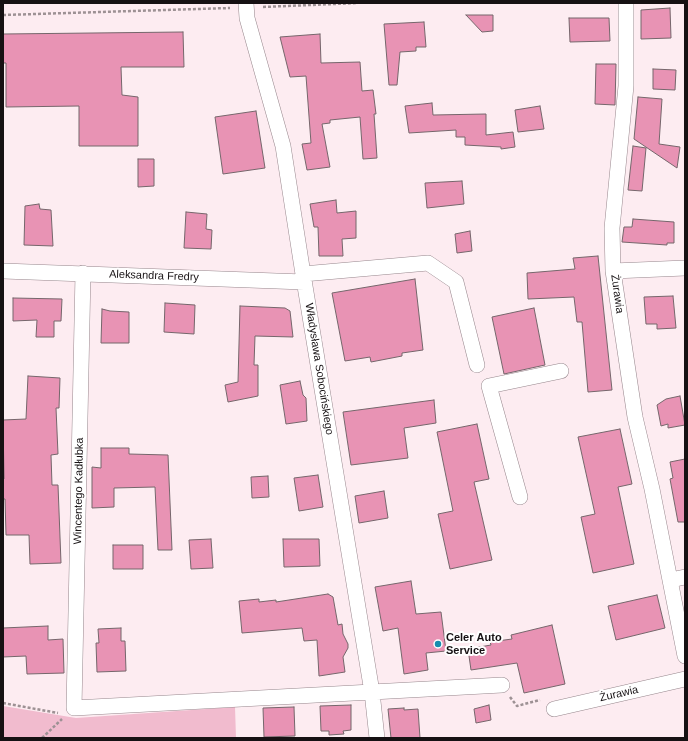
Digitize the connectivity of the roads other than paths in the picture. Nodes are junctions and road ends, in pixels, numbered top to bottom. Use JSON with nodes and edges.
{"nodes":[{"id":1,"x":246,"y":3,"type":"edge"},
{"id":2,"x":626,"y":3,"type":"edge"},
{"id":3,"x":685,"y":268,"type":"edge"},
{"id":4,"x":3,"y":271,"type":"edge"},
{"id":5,"x":613,"y":271,"type":"junction"},
{"id":6,"x":83,"y":273,"type":"junction"},
{"id":7,"x":303,"y":278,"type":"junction"},
{"id":8,"x":477,"y":365,"type":"dead end"},
{"id":9,"x":561,"y":371,"type":"dead end"},
{"id":10,"x":520,"y":498,"type":"dead end"},
{"id":11,"x":678,"y":578,"type":"edge"},
{"id":12,"x":685,"y":656,"type":"edge"},
{"id":13,"x":685,"y":679,"type":"edge"},
{"id":14,"x":502,"y":685,"type":"road end"},
{"id":15,"x":372,"y":692,"type":"junction"},
{"id":16,"x":554,"y":709,"type":"road end"},
{"id":17,"x":377,"y":738,"type":"edge"}],
"edges":[{"from":1,"to":7,"type":"street","name":"Władysława Sobocińskiego"},
{"from":2,"to":5,"type":"street","name":"Żurawia"},
{"from":3,"to":5,"type":"street"},
{"from":4,"to":6,"type":"street","name":"Aleksandra Fredry"},
{"from":5,"to":11,"type":"street","name":"Żurawia"},
{"from":6,"to":7,"type":"street","name":"Aleksandra Fredry"},
{"from":6,"to":15,"type":"street","name":"Wincentego Kadłubka"},
{"from":7,"to":8,"type":"street","name":"Aleksandra Fredry"},
{"from":7,"to":15,"type":"street","name":"Władysława Sobocińskiego"},
{"from":9,"to":10,"type":"street"},
{"from":11,"to":12,"type":"street","name":"Żurawia"},
{"from":13,"to":16,"type":"street","name":"Żurawia"},
{"from":14,"to":15,"type":"street"},
{"from":15,"to":17,"type":"street","name":"Władysława Sobocińskiego"}]}
